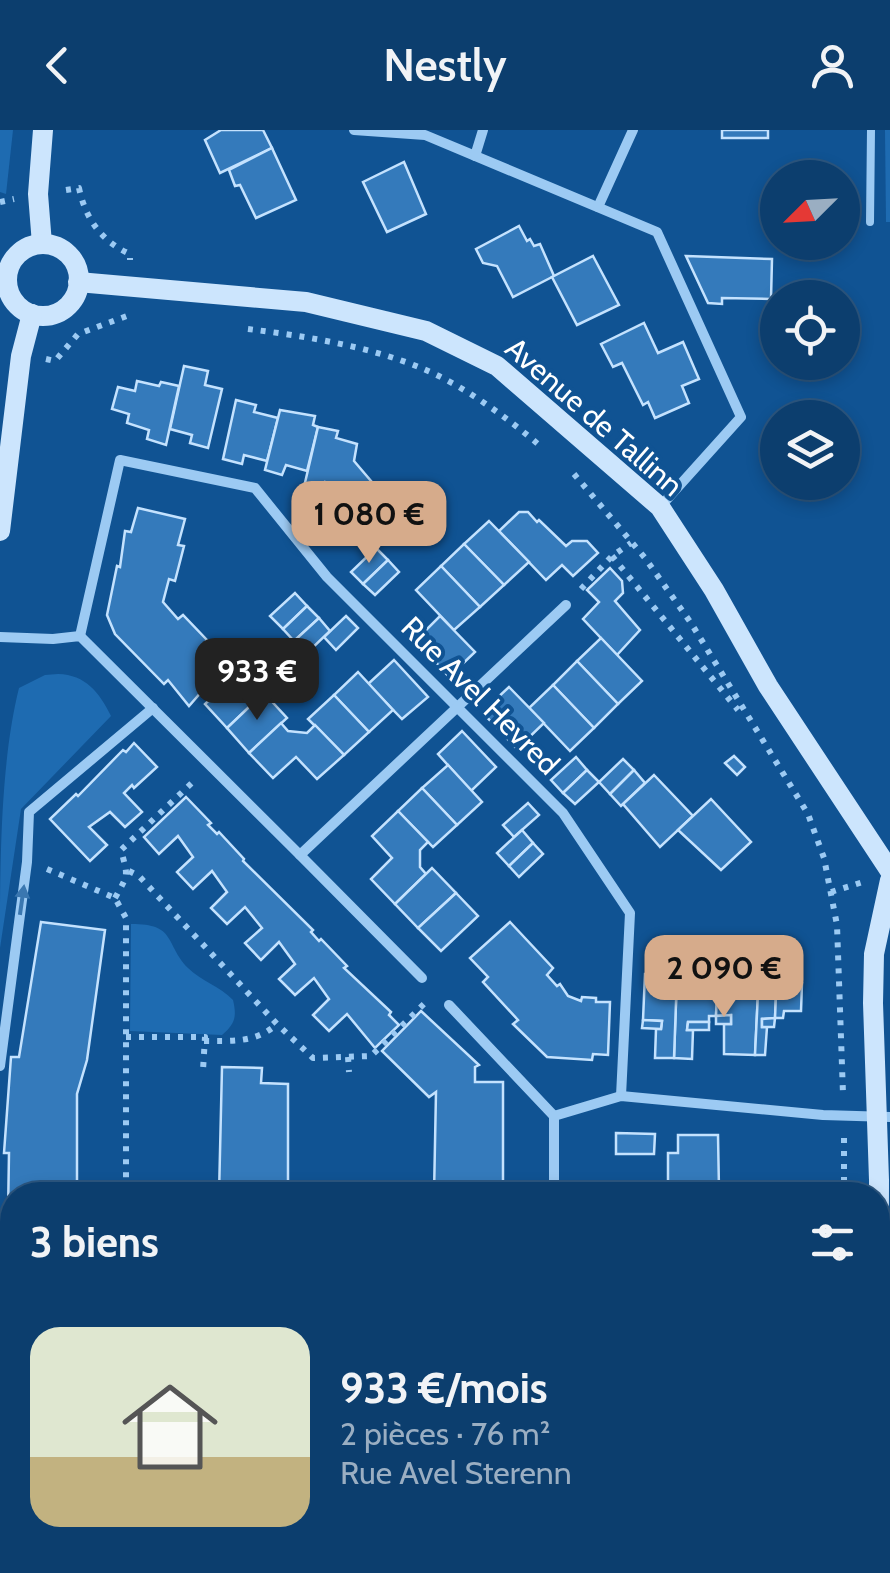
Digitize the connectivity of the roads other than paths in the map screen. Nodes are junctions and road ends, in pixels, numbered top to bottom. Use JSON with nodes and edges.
{"nodes":[{"id":1,"x":43,"y":130,"type":"edge"},
{"id":2,"x":354,"y":130,"type":"edge"},
{"id":3,"x":483,"y":130,"type":"edge"},
{"id":4,"x":633,"y":130,"type":"edge"},
{"id":5,"x":871,"y":130,"type":"edge"},
{"id":6,"x":475,"y":156,"type":"junction"},
{"id":7,"x":598,"y":207,"type":"junction"},
{"id":8,"x":870,"y":222,"type":"dead end"},
{"id":9,"x":42,"y":244,"type":"junction"},
{"id":10,"x":78,"y":282,"type":"junction"},
{"id":11,"x":32,"y":314,"type":"junction"},
{"id":12,"x":660,"y":508,"type":"junction"},
{"id":13,"x":0,"y":532,"type":"edge"},
{"id":14,"x":566,"y":605,"type":"road end"},
{"id":15,"x":80,"y":636,"type":"junction"},
{"id":16,"x":0,"y":637,"type":"edge"},
{"id":17,"x":153,"y":708,"type":"junction"},
{"id":18,"x":454,"y":708,"type":"junction"},
{"id":19,"x":300,"y":855,"type":"junction"},
{"id":20,"x":890,"y":871,"type":"edge"},
{"id":21,"x":890,"y":880,"type":"edge"},
{"id":22,"x":422,"y":978,"type":"dead end"},
{"id":23,"x":449,"y":1005,"type":"road end"},
{"id":24,"x":0,"y":1066,"type":"edge"},
{"id":25,"x":621,"y":1096,"type":"junction"},
{"id":26,"x":554,"y":1116,"type":"junction"},
{"id":27,"x":884,"y":1117,"type":"edge"},
{"id":28,"x":554,"y":1182,"type":"edge"},
{"id":29,"x":884,"y":1182,"type":"edge"}],
"edges":[{"from":1,"to":9,"type":"street"},
{"from":2,"to":6,"type":"street"},
{"from":3,"to":6,"type":"street"},
{"from":4,"to":7,"type":"street"},
{"from":5,"to":8,"type":"lane"},
{"from":6,"to":7,"type":"street"},
{"from":7,"to":12,"type":"street"},
{"from":9,"to":10,"type":"street"},
{"from":9,"to":11,"type":"street"},
{"from":10,"to":11,"type":"street"},
{"from":10,"to":12,"type":"street","name":"Avenue de Tallinn"},
{"from":11,"to":13,"type":"street"},
{"from":12,"to":20,"type":"street","name":"Avenue de Tallinn"},
{"from":14,"to":18,"type":"street"},
{"from":15,"to":16,"type":"street"},
{"from":15,"to":17,"type":"street"},
{"from":15,"to":18,"type":"street","name":"Rue Avel Hevred"},
{"from":17,"to":19,"type":"street"},
{"from":24,"to":17,"type":"street","one_way":true},
{"from":18,"to":19,"type":"street"},
{"from":18,"to":25,"type":"street","name":"Rue Avel Hevred"},
{"from":19,"to":22,"type":"street"},
{"from":21,"to":27,"type":"street"},
{"from":23,"to":26,"type":"street"},
{"from":25,"to":26,"type":"street"},
{"from":25,"to":27,"type":"street"},
{"from":26,"to":28,"type":"street"},
{"from":27,"to":29,"type":"street"}]}
